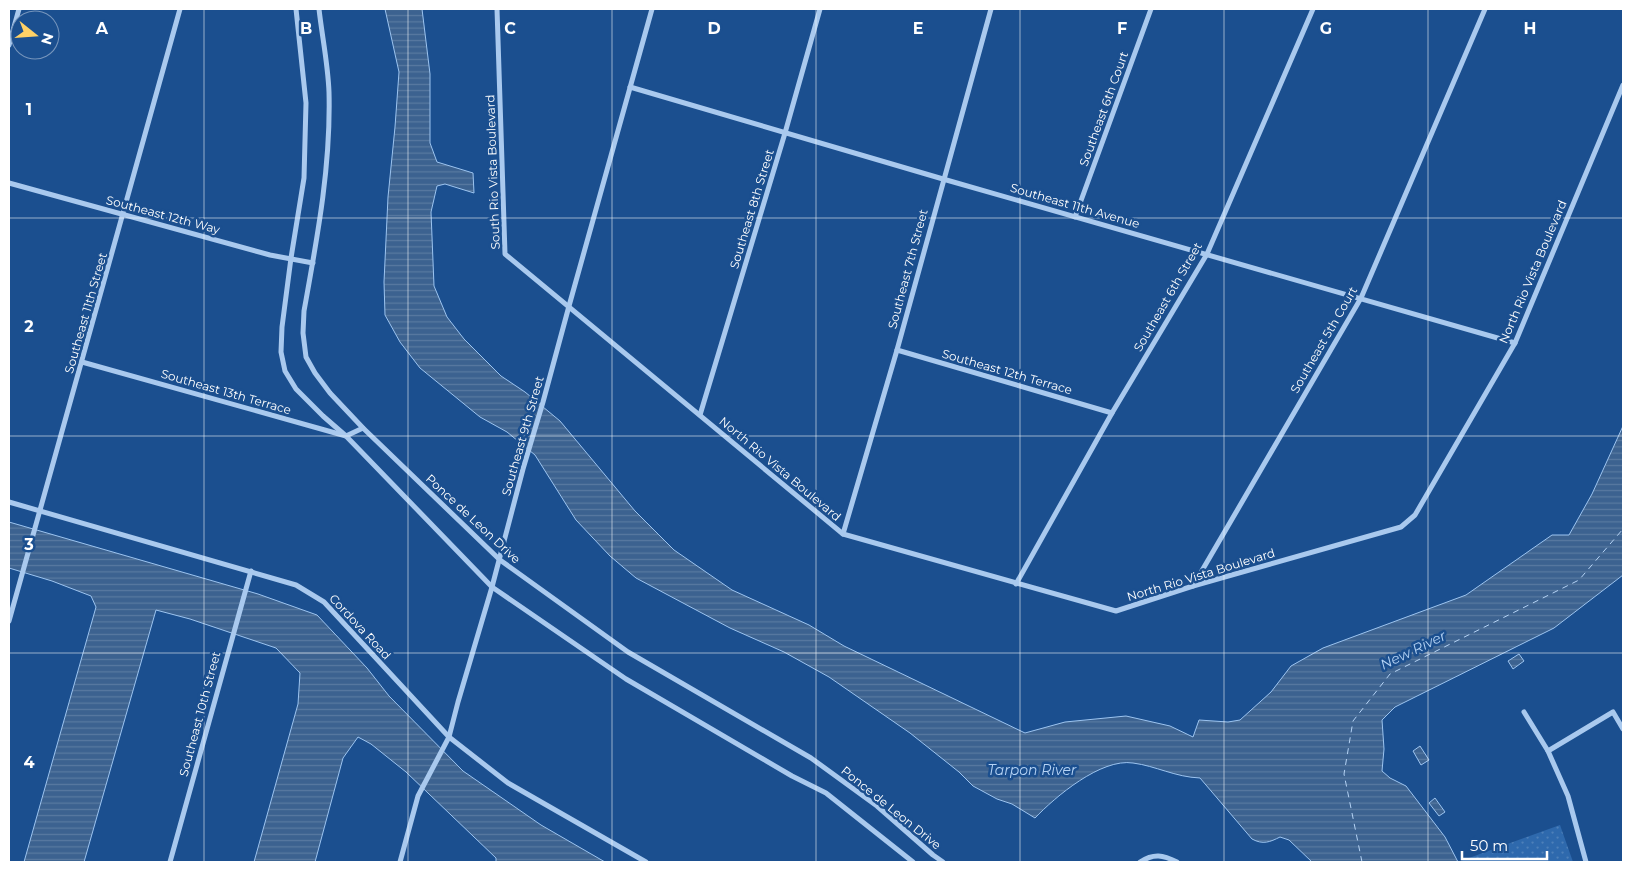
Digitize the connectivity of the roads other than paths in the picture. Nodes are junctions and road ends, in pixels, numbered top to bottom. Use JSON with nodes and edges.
{"nodes":[{"id":1,"x":19,"y":9,"type":"edge"},
{"id":2,"x":180,"y":9,"type":"edge"},
{"id":3,"x":296,"y":9,"type":"edge"},
{"id":4,"x":319,"y":9,"type":"edge"},
{"id":5,"x":497,"y":9,"type":"edge"},
{"id":6,"x":652,"y":9,"type":"edge"},
{"id":7,"x":820,"y":9,"type":"edge"},
{"id":8,"x":991,"y":9,"type":"edge"},
{"id":9,"x":1151,"y":9,"type":"edge"},
{"id":10,"x":1313,"y":9,"type":"edge"},
{"id":11,"x":1485,"y":9,"type":"edge"},
{"id":12,"x":9,"y":45,"type":"edge"},
{"id":13,"x":1623,"y":86,"type":"edge"},
{"id":14,"x":630,"y":87,"type":"junction"},
{"id":15,"x":785,"y":133,"type":"junction"},
{"id":16,"x":943,"y":180,"type":"junction"},
{"id":17,"x":9,"y":182,"type":"edge"},
{"id":18,"x":123,"y":215,"type":"junction"},
{"id":19,"x":1076,"y":217,"type":"junction"},
{"id":20,"x":1207,"y":254,"type":"junction"},
{"id":21,"x":291,"y":258,"type":"junction"},
{"id":22,"x":312,"y":263,"type":"junction"},
{"id":23,"x":1361,"y":298,"type":"junction"},
{"id":24,"x":568,"y":306,"type":"junction"},
{"id":25,"x":1515,"y":343,"type":"junction"},
{"id":26,"x":896,"y":350,"type":"junction"},
{"id":27,"x":82,"y":362,"type":"junction"},
{"id":28,"x":1112,"y":413,"type":"junction"},
{"id":29,"x":700,"y":415,"type":"junction"},
{"id":30,"x":363,"y":428,"type":"junction"},
{"id":31,"x":346,"y":436,"type":"junction"},
{"id":32,"x":9,"y":502,"type":"edge"},
{"id":33,"x":39,"y":510,"type":"junction"},
{"id":34,"x":843,"y":534,"type":"junction"},
{"id":35,"x":500,"y":560,"type":"junction"},
{"id":36,"x":251,"y":571,"type":"junction"},
{"id":37,"x":1016,"y":584,"type":"junction"},
{"id":38,"x":1192,"y":586,"type":"junction"},
{"id":39,"x":492,"y":588,"type":"junction"},
{"id":40,"x":9,"y":621,"type":"edge"},
{"id":41,"x":1524,"y":712,"type":"dead end"},
{"id":42,"x":1623,"y":729,"type":"edge"},
{"id":43,"x":449,"y":737,"type":"junction"},
{"id":44,"x":1548,"y":751,"type":"junction"},
{"id":45,"x":170,"y":862,"type":"edge"},
{"id":46,"x":400,"y":862,"type":"edge"},
{"id":47,"x":646,"y":862,"type":"edge"},
{"id":48,"x":914,"y":862,"type":"edge"},
{"id":49,"x":944,"y":862,"type":"edge"},
{"id":50,"x":1140,"y":862,"type":"edge"},
{"id":51,"x":1177,"y":862,"type":"edge"},
{"id":52,"x":1586,"y":862,"type":"edge"}],
"edges":[{"from":1,"to":12,"type":"street"},
{"from":2,"to":18,"type":"street","name":"Southeast 11th Street"},
{"from":3,"to":21,"type":"street"},
{"from":4,"to":22,"type":"street","name":"Ponce de Leon Drive"},
{"from":5,"to":24,"type":"street","name":"South Rio Vista Boulevard"},
{"from":6,"to":14,"type":"street","name":"Southeast 9th Street"},
{"from":7,"to":15,"type":"street","name":"Southeast 8th Street"},
{"from":8,"to":16,"type":"street","name":"Southeast 7th Street"},
{"from":9,"to":19,"type":"street","name":"Southeast 6th Court"},
{"from":10,"to":20,"type":"street","name":"Southeast 6th Street"},
{"from":11,"to":23,"type":"street","name":"Southeast 5th Court"},
{"from":13,"to":25,"type":"street","name":"North Rio Vista Boulevard"},
{"from":14,"to":15,"type":"street","name":"Southeast 11th Avenue"},
{"from":14,"to":24,"type":"street","name":"Southeast 9th Street"},
{"from":15,"to":16,"type":"street","name":"Southeast 11th Avenue"},
{"from":15,"to":29,"type":"street","name":"Southeast 8th Street"},
{"from":16,"to":19,"type":"street","name":"Southeast 11th Avenue"},
{"from":16,"to":26,"type":"street","name":"Southeast 7th Street"},
{"from":17,"to":18,"type":"street","name":"Southeast 12th Way"},
{"from":18,"to":21,"type":"street","name":"Southeast 12th Way"},
{"from":18,"to":27,"type":"street","name":"Southeast 11th Street"},
{"from":19,"to":20,"type":"street","name":"Southeast 11th Avenue"},
{"from":20,"to":23,"type":"street","name":"Southeast 11th Avenue"},
{"from":20,"to":28,"type":"street","name":"Southeast 6th Street"},
{"from":21,"to":22,"type":"street","name":"Southeast 12th Way"},
{"from":21,"to":31,"type":"street"},
{"from":22,"to":30,"type":"street","name":"Ponce de Leon Drive"},
{"from":23,"to":25,"type":"street","name":"Southeast 11th Avenue"},
{"from":23,"to":38,"type":"street","name":"Southeast 5th Court"},
{"from":24,"to":29,"type":"street","name":"North Rio Vista Boulevard"},
{"from":24,"to":35,"type":"street","name":"Southeast 9th Street"},
{"from":25,"to":38,"type":"street","name":"North Rio Vista Boulevard"},
{"from":26,"to":28,"type":"street","name":"Southeast 12th Terrace"},
{"from":26,"to":34,"type":"street","name":"Southeast 7th Street"},
{"from":27,"to":31,"type":"street","name":"Southeast 13th Terrace"},
{"from":27,"to":33,"type":"street","name":"Southeast 11th Street"},
{"from":28,"to":37,"type":"street","name":"Southeast 6th Street"},
{"from":29,"to":34,"type":"street","name":"North Rio Vista Boulevard"},
{"from":30,"to":31,"type":"street"},
{"from":30,"to":35,"type":"street","name":"Ponce de Leon Drive"},
{"from":31,"to":39,"type":"street"},
{"from":32,"to":33,"type":"street","name":"Cordova Road"},
{"from":33,"to":36,"type":"street","name":"Cordova Road"},
{"from":33,"to":40,"type":"street","name":"Southeast 11th Street"},
{"from":34,"to":37,"type":"street","name":"North Rio Vista Boulevard"},
{"from":35,"to":39,"type":"street","name":"Southeast 9th Street"},
{"from":35,"to":49,"type":"street","name":"Ponce de Leon Drive"},
{"from":36,"to":43,"type":"street","name":"Cordova Road"},
{"from":36,"to":45,"type":"street","name":"Southeast 10th Street"},
{"from":37,"to":38,"type":"street","name":"North Rio Vista Boulevard"},
{"from":39,"to":43,"type":"street","name":"Southeast 9th Street"},
{"from":39,"to":48,"type":"street"},
{"from":41,"to":44,"type":"street"},
{"from":42,"to":44,"type":"street"},
{"from":43,"to":46,"type":"street","name":"Southeast 9th Street"},
{"from":43,"to":47,"type":"street","name":"Cordova Road"},
{"from":44,"to":52,"type":"street"},
{"from":50,"to":51,"type":"street"}]}
